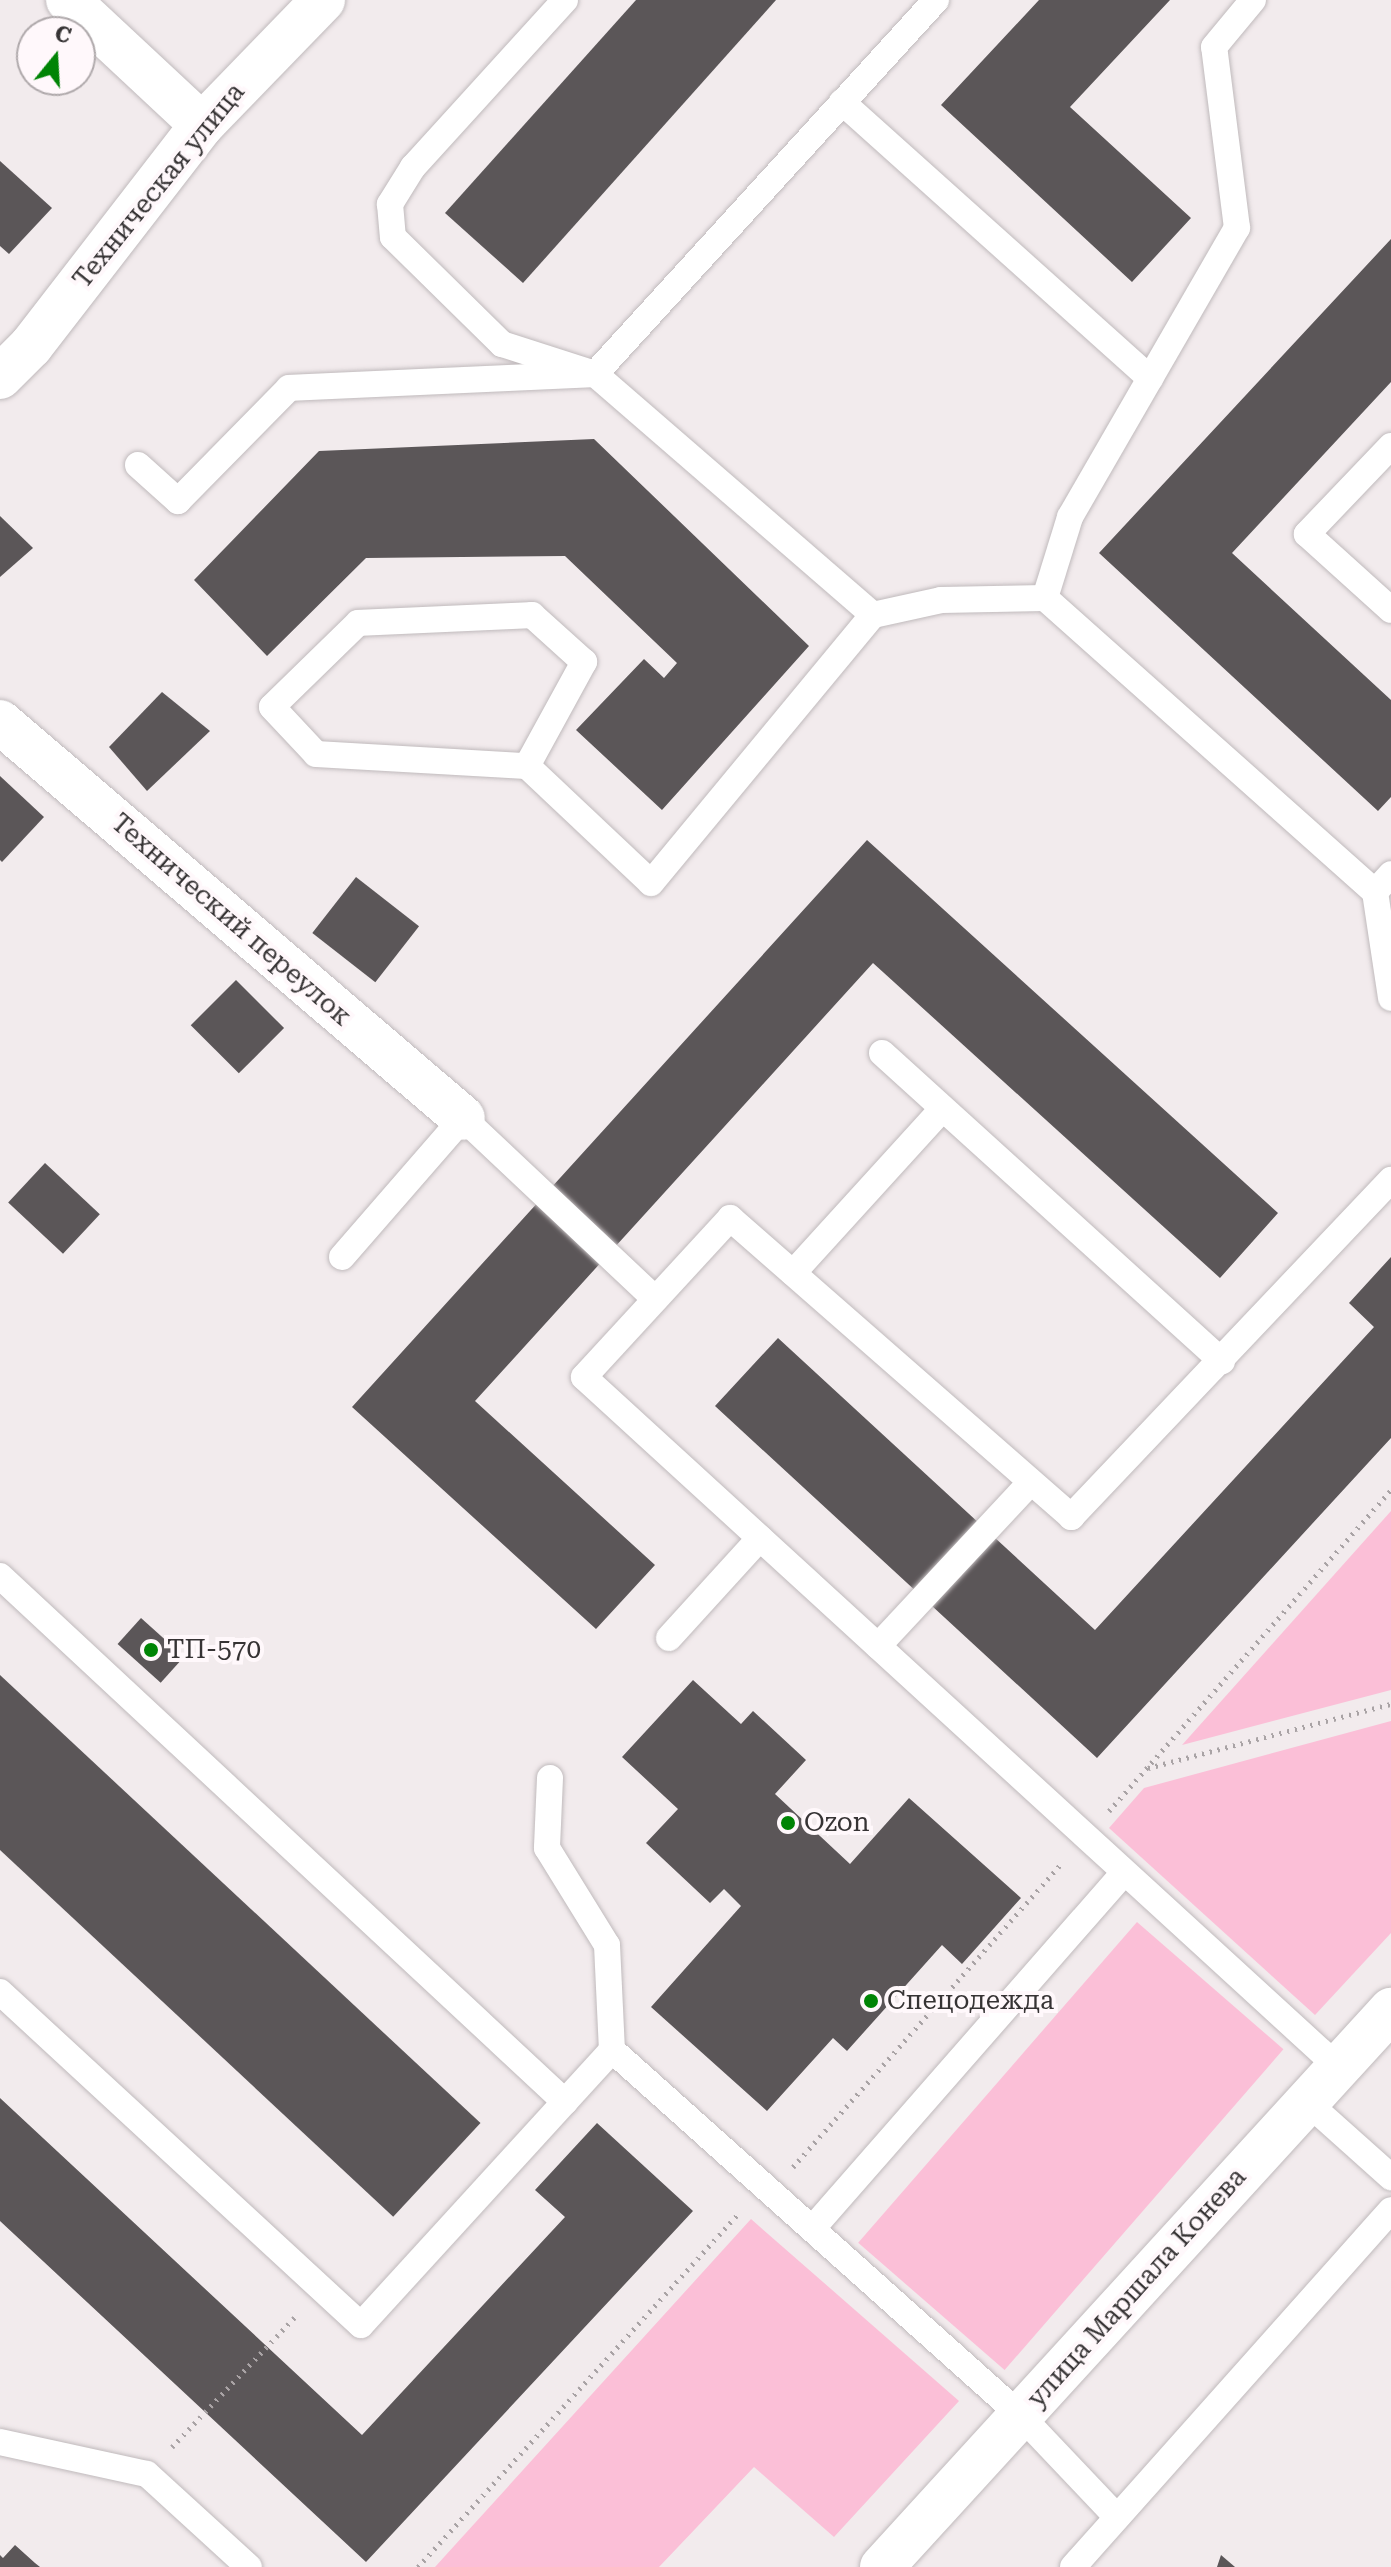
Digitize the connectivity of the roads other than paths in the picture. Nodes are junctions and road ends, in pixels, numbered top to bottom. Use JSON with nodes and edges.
{"nodes":[{"id":1,"x":68,"y":0,"type":"edge"},
{"id":2,"x":323,"y":0,"type":"edge"},
{"id":3,"x":565,"y":0,"type":"edge"},
{"id":4,"x":936,"y":0,"type":"edge"},
{"id":5,"x":1253,"y":0,"type":"edge"},
{"id":6,"x":842,"y":102,"type":"junction"},
{"id":7,"x":202,"y":125,"type":"junction"},
{"id":8,"x":595,"y":374,"type":"junction"},
{"id":9,"x":0,"y":377,"type":"edge"},
{"id":10,"x":1150,"y":378,"type":"junction"},
{"id":11,"x":1391,"y":446,"type":"edge"},
{"id":12,"x":138,"y":465,"type":"dead end"},
{"id":13,"x":1045,"y":598,"type":"junction"},
{"id":14,"x":1391,"y":610,"type":"edge"},
{"id":15,"x":873,"y":615,"type":"junction"},
{"id":16,"x":0,"y":722,"type":"edge"},
{"id":17,"x":527,"y":766,"type":"junction"},
{"id":18,"x":1383,"y":883,"type":"edge"},
{"id":19,"x":1391,"y":998,"type":"edge"},
{"id":20,"x":882,"y":1053,"type":"dead end"},
{"id":21,"x":942,"y":1109,"type":"junction"},
{"id":22,"x":463,"y":1118,"type":"junction"},
{"id":23,"x":1391,"y":1180,"type":"edge"},
{"id":24,"x":342,"y":1257,"type":"dead end"},
{"id":25,"x":793,"y":1273,"type":"junction"},
{"id":26,"x":655,"y":1299,"type":"junction"},
{"id":27,"x":1222,"y":1361,"type":"junction"},
{"id":28,"x":1031,"y":1482,"type":"junction"},
{"id":29,"x":760,"y":1538,"type":"junction"},
{"id":30,"x":0,"y":1576,"type":"edge"},
{"id":31,"x":669,"y":1638,"type":"dead end"},
{"id":32,"x":878,"y":1646,"type":"junction"},
{"id":33,"x":550,"y":1778,"type":"dead end"},
{"id":34,"x":1124,"y":1872,"type":"junction"},
{"id":35,"x":0,"y":1992,"type":"edge"},
{"id":36,"x":1391,"y":2010,"type":"edge"},
{"id":37,"x":612,"y":2050,"type":"junction"},
{"id":38,"x":1338,"y":2067,"type":"junction"},
{"id":39,"x":565,"y":2102,"type":"junction"},
{"id":40,"x":1307,"y":2102,"type":"junction"},
{"id":41,"x":1391,"y":2177,"type":"edge"},
{"id":42,"x":1391,"y":2210,"type":"edge"},
{"id":43,"x":812,"y":2229,"type":"junction"},
{"id":44,"x":1021,"y":2416,"type":"junction"},
{"id":45,"x":0,"y":2442,"type":"edge"},
{"id":46,"x":1117,"y":2517,"type":"junction"},
{"id":47,"x":249,"y":2567,"type":"edge"},
{"id":48,"x":882,"y":2567,"type":"edge"},
{"id":49,"x":1073,"y":2567,"type":"edge"}],
"edges":[{"from":1,"to":7,"type":"street"},
{"from":2,"to":7,"type":"street","name":"Техническая улица"},
{"from":3,"to":8,"type":"lane"},
{"from":4,"to":6,"type":"lane"},
{"from":5,"to":10,"type":"lane"},
{"from":6,"to":8,"type":"lane"},
{"from":6,"to":10,"type":"lane"},
{"from":7,"to":9,"type":"street","name":"Техническая улица"},
{"from":8,"to":12,"type":"lane"},
{"from":8,"to":15,"type":"lane"},
{"from":10,"to":13,"type":"lane"},
{"from":11,"to":14,"type":"lane"},
{"from":13,"to":15,"type":"lane"},
{"from":13,"to":18,"type":"lane"},
{"from":15,"to":17,"type":"lane"},
{"from":16,"to":22,"type":"street","name":"Технический переулок"},
{"from":17,"to":17,"type":"lane"},
{"from":18,"to":19,"type":"lane"},
{"from":20,"to":21,"type":"lane"},
{"from":21,"to":25,"type":"lane"},
{"from":21,"to":27,"type":"lane"},
{"from":22,"to":24,"type":"lane"},
{"from":22,"to":26,"type":"lane"},
{"from":23,"to":27,"type":"lane"},
{"from":25,"to":26,"type":"lane"},
{"from":25,"to":28,"type":"lane"},
{"from":26,"to":29,"type":"lane"},
{"from":27,"to":28,"type":"lane"},
{"from":28,"to":32,"type":"lane"},
{"from":29,"to":31,"type":"lane"},
{"from":29,"to":32,"type":"lane"},
{"from":30,"to":39,"type":"lane"},
{"from":32,"to":34,"type":"lane"},
{"from":33,"to":37,"type":"lane"},
{"from":34,"to":38,"type":"lane"},
{"from":34,"to":43,"type":"lane"},
{"from":35,"to":39,"type":"lane"},
{"from":36,"to":38,"type":"street","name":"улица Маршала Конева"},
{"from":37,"to":39,"type":"lane"},
{"from":37,"to":43,"type":"lane"},
{"from":38,"to":40,"type":"street","name":"улица Маршала Конева"},
{"from":40,"to":41,"type":"lane"},
{"from":40,"to":44,"type":"street","name":"улица Маршала Конева"},
{"from":42,"to":46,"type":"lane"},
{"from":43,"to":44,"type":"lane"},
{"from":44,"to":46,"type":"lane"},
{"from":44,"to":48,"type":"street","name":"улица Маршала Конева"},
{"from":45,"to":47,"type":"lane"},
{"from":46,"to":49,"type":"lane"}]}
